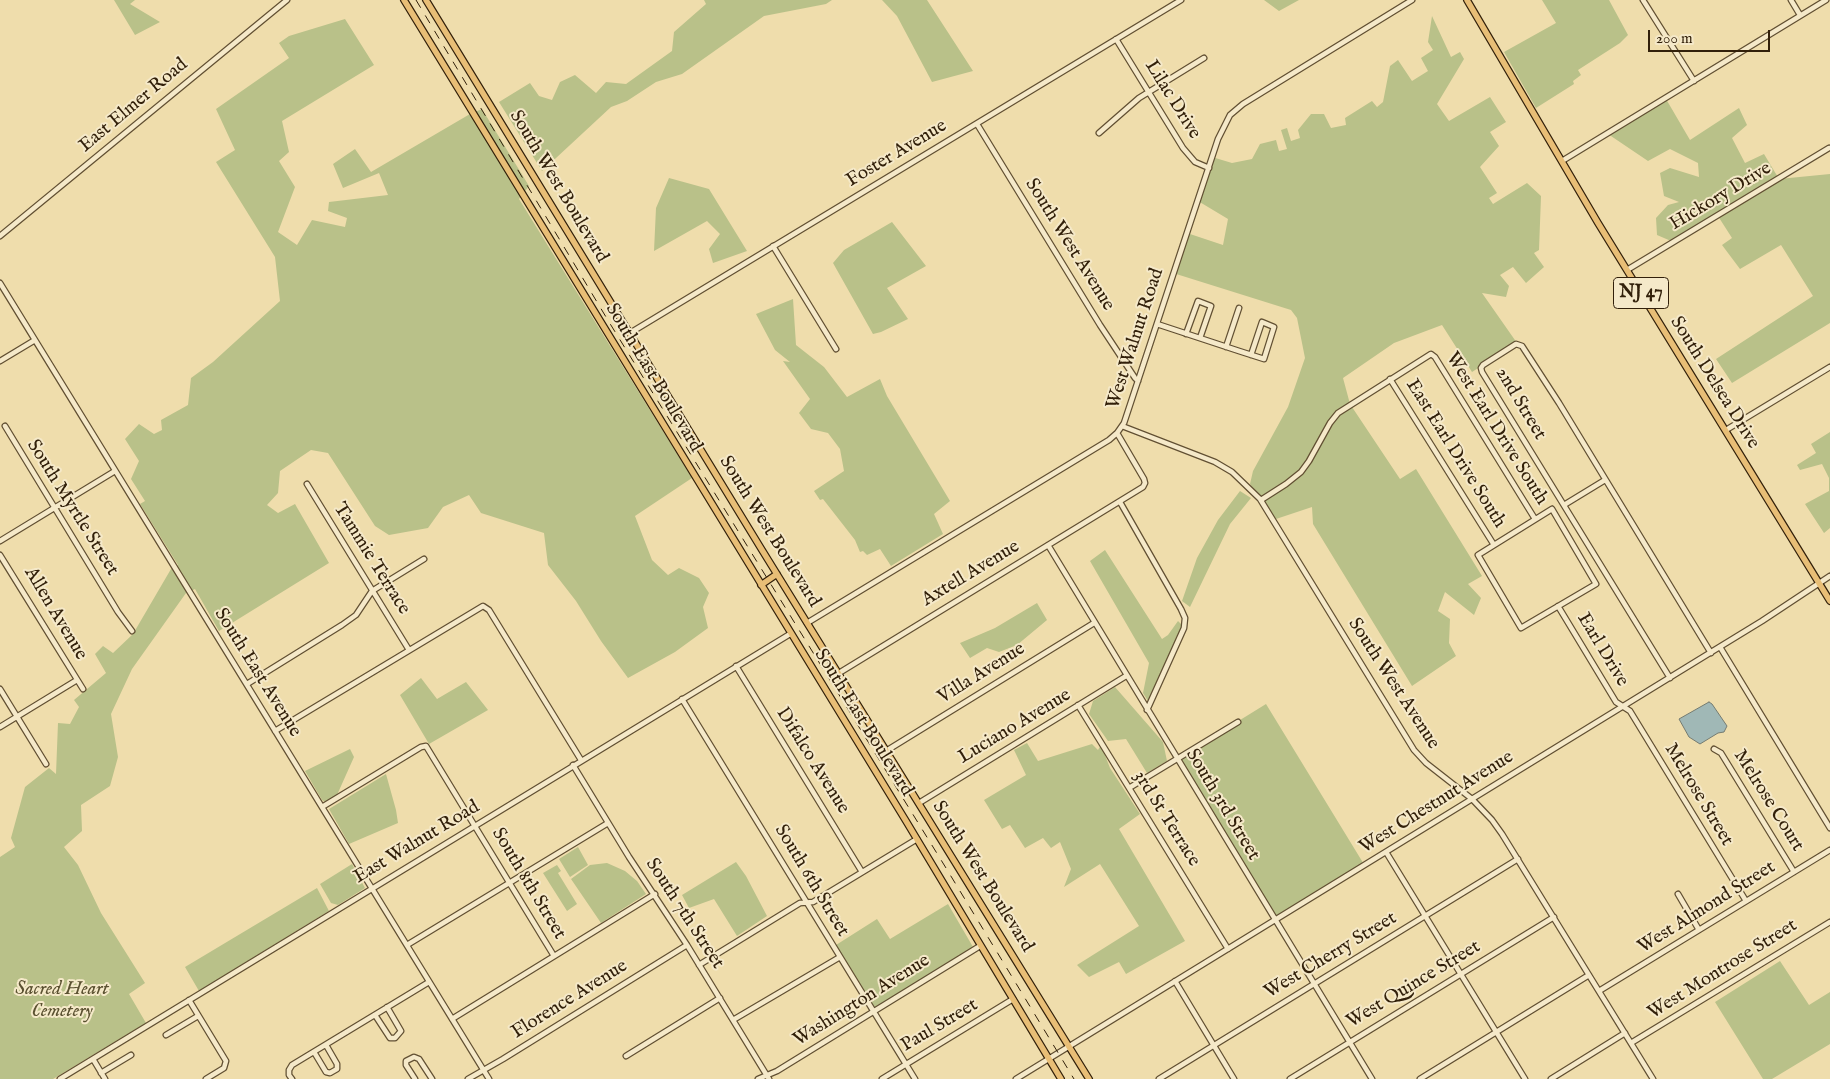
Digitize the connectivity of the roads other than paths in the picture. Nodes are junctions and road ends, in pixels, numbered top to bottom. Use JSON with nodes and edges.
{"nodes":[{"id":1,"x":288,"y":0,"type":"edge"},
{"id":2,"x":404,"y":0,"type":"edge"},
{"id":3,"x":426,"y":0,"type":"edge"},
{"id":4,"x":1181,"y":0,"type":"edge"},
{"id":5,"x":1412,"y":0,"type":"edge"},
{"id":6,"x":1467,"y":0,"type":"edge"},
{"id":7,"x":1643,"y":0,"type":"edge"},
{"id":8,"x":1791,"y":0,"type":"edge"},
{"id":9,"x":1826,"y":0,"type":"edge"},
{"id":10,"x":1800,"y":15,"type":"junction"},
{"id":11,"x":1116,"y":39,"type":"junction"},
{"id":12,"x":1204,"y":58,"type":"dead end"},
{"id":13,"x":1694,"y":81,"type":"junction"},
{"id":14,"x":1148,"y":91,"type":"junction"},
{"id":15,"x":977,"y":124,"type":"junction"},
{"id":16,"x":1099,"y":133,"type":"dead end"},
{"id":17,"x":1829,"y":148,"type":"edge"},
{"id":18,"x":1562,"y":161,"type":"junction"},
{"id":19,"x":1209,"y":168,"type":"junction"},
{"id":20,"x":0,"y":236,"type":"edge"},
{"id":21,"x":773,"y":246,"type":"junction"},
{"id":22,"x":1627,"y":270,"type":"junction"},
{"id":23,"x":0,"y":283,"type":"edge"},
{"id":24,"x":1239,"y":308,"type":"dead end"},
{"id":25,"x":1157,"y":324,"type":"junction"},
{"id":26,"x":630,"y":333,"type":"junction"},
{"id":27,"x":1186,"y":334,"type":"junction"},
{"id":28,"x":1200,"y":338,"type":"junction"},
{"id":29,"x":35,"y":340,"type":"junction"},
{"id":30,"x":1226,"y":347,"type":"junction"},
{"id":31,"x":836,"y":349,"type":"dead end"},
{"id":32,"x":1251,"y":355,"type":"junction"},
{"id":33,"x":0,"y":361,"type":"edge"},
{"id":34,"x":1830,"y":367,"type":"edge"},
{"id":35,"x":1390,"y":379,"type":"junction"},
{"id":36,"x":1138,"y":381,"type":"junction"},
{"id":37,"x":5,"y":426,"type":"dead end"},
{"id":38,"x":1122,"y":426,"type":"junction"},
{"id":39,"x":1726,"y":430,"type":"junction"},
{"id":40,"x":1117,"y":433,"type":"junction"},
{"id":41,"x":115,"y":470,"type":"junction"},
{"id":42,"x":1605,"y":480,"type":"junction"},
{"id":43,"x":307,"y":484,"type":"dead end"},
{"id":44,"x":1261,"y":500,"type":"junction"},
{"id":45,"x":1120,"y":502,"type":"junction"},
{"id":46,"x":1564,"y":505,"type":"junction"},
{"id":47,"x":55,"y":507,"type":"junction"},
{"id":48,"x":1535,"y":520,"type":"junction"},
{"id":49,"x":0,"y":541,"type":"edge"},
{"id":50,"x":1048,"y":545,"type":"junction"},
{"id":51,"x":1494,"y":545,"type":"junction"},
{"id":52,"x":0,"y":555,"type":"edge"},
{"id":53,"x":424,"y":559,"type":"dead end"},
{"id":54,"x":777,"y":574,"type":"junction"},
{"id":55,"x":1830,"y":576,"type":"edge"},
{"id":56,"x":1819,"y":582,"type":"junction"},
{"id":57,"x":761,"y":585,"type":"junction"},
{"id":58,"x":372,"y":591,"type":"junction"},
{"id":59,"x":1830,"y":601,"type":"edge"},
{"id":60,"x":1558,"y":606,"type":"junction"},
{"id":61,"x":807,"y":623,"type":"junction"},
{"id":62,"x":1094,"y":623,"type":"junction"},
{"id":63,"x":132,"y":631,"type":"dead end"},
{"id":64,"x":790,"y":634,"type":"junction"},
{"id":65,"x":1720,"y":647,"type":"junction"},
{"id":66,"x":409,"y":650,"type":"junction"},
{"id":67,"x":1711,"y":653,"type":"junction"},
{"id":68,"x":736,"y":666,"type":"junction"},
{"id":69,"x":839,"y":673,"type":"junction"},
{"id":70,"x":1126,"y":676,"type":"junction"},
{"id":71,"x":1670,"y":678,"type":"junction"},
{"id":72,"x":77,"y":680,"type":"junction"},
{"id":73,"x":247,"y":684,"type":"junction"},
{"id":74,"x":0,"y":689,"type":"edge"},
{"id":75,"x":83,"y":689,"type":"dead end"},
{"id":76,"x":682,"y":699,"type":"junction"},
{"id":77,"x":1078,"y":705,"type":"junction"},
{"id":78,"x":1623,"y":706,"type":"junction"},
{"id":79,"x":1147,"y":710,"type":"junction"},
{"id":80,"x":17,"y":717,"type":"junction"},
{"id":81,"x":1238,"y":722,"type":"dead end"},
{"id":82,"x":0,"y":727,"type":"edge"},
{"id":83,"x":275,"y":731,"type":"junction"},
{"id":84,"x":1714,"y":749,"type":"dead end"},
{"id":85,"x":886,"y":751,"type":"junction"},
{"id":86,"x":1177,"y":759,"type":"junction"},
{"id":87,"x":581,"y":760,"type":"junction"},
{"id":88,"x":46,"y":764,"type":"dead end"},
{"id":89,"x":573,"y":765,"type":"junction"},
{"id":90,"x":1129,"y":788,"type":"junction"},
{"id":91,"x":1472,"y":799,"type":"junction"},
{"id":92,"x":918,"y":803,"type":"junction"},
{"id":93,"x":322,"y":807,"type":"junction"},
{"id":94,"x":608,"y":823,"type":"junction"},
{"id":95,"x":475,"y":826,"type":"junction"},
{"id":96,"x":1830,"y":828,"type":"edge"},
{"id":97,"x":917,"y":839,"type":"junction"},
{"id":98,"x":1830,"y":850,"type":"edge"},
{"id":99,"x":1386,"y":852,"type":"junction"},
{"id":100,"x":1518,"y":859,"type":"junction"},
{"id":101,"x":862,"y":872,"type":"junction"},
{"id":102,"x":1794,"y":872,"type":"junction"},
{"id":103,"x":510,"y":883,"type":"junction"},
{"id":104,"x":372,"y":888,"type":"junction"},
{"id":105,"x":655,"y":894,"type":"junction"},
{"id":106,"x":1678,"y":894,"type":"dead end"},
{"id":107,"x":1746,"y":901,"type":"junction"},
{"id":108,"x":807,"y":903,"type":"junction"},
{"id":109,"x":1425,"y":916,"type":"junction"},
{"id":110,"x":1554,"y":917,"type":"junction"},
{"id":111,"x":1275,"y":920,"type":"junction"},
{"id":112,"x":1830,"y":922,"type":"edge"},
{"id":113,"x":1700,"y":930,"type":"junction"},
{"id":114,"x":407,"y":946,"type":"junction"},
{"id":115,"x":687,"y":946,"type":"junction"},
{"id":116,"x":980,"y":946,"type":"junction"},
{"id":117,"x":1228,"y":949,"type":"junction"},
{"id":118,"x":554,"y":956,"type":"junction"},
{"id":119,"x":840,"y":956,"type":"junction"},
{"id":120,"x":699,"y":965,"type":"junction"},
{"id":121,"x":1461,"y":974,"type":"junction"},
{"id":122,"x":1589,"y":975,"type":"junction"},
{"id":123,"x":1175,"y":981,"type":"junction"},
{"id":124,"x":429,"y":982,"type":"junction"},
{"id":125,"x":1315,"y":984,"type":"junction"},
{"id":126,"x":1599,"y":991,"type":"junction"},
{"id":127,"x":720,"y":998,"type":"junction"},
{"id":128,"x":1013,"y":999,"type":"junction"},
{"id":129,"x":189,"y":1000,"type":"junction"},
{"id":130,"x":387,"y":1007,"type":"junction"},
{"id":131,"x":874,"y":1011,"type":"junction"},
{"id":132,"x":375,"y":1015,"type":"junction"},
{"id":133,"x":198,"y":1016,"type":"junction"},
{"id":134,"x":452,"y":1019,"type":"junction"},
{"id":135,"x":733,"y":1020,"type":"junction"},
{"id":136,"x":1496,"y":1032,"type":"junction"},
{"id":137,"x":1625,"y":1034,"type":"junction"},
{"id":138,"x":166,"y":1035,"type":"dead end"},
{"id":139,"x":1350,"y":1042,"type":"junction"},
{"id":140,"x":1631,"y":1043,"type":"junction"},
{"id":141,"x":326,"y":1045,"type":"junction"},
{"id":142,"x":1214,"y":1045,"type":"junction"},
{"id":143,"x":1069,"y":1047,"type":"junction"},
{"id":144,"x":314,"y":1052,"type":"junction"},
{"id":145,"x":132,"y":1055,"type":"dead end"},
{"id":146,"x":626,"y":1056,"type":"dead end"},
{"id":147,"x":93,"y":1059,"type":"junction"},
{"id":148,"x":1049,"y":1059,"type":"junction"},
{"id":149,"x":906,"y":1065,"type":"junction"},
{"id":150,"x":484,"y":1070,"type":"junction"},
{"id":151,"x":102,"y":1073,"type":"junction"},
{"id":152,"x":768,"y":1077,"type":"edge"},
{"id":153,"x":60,"y":1079,"type":"edge"},
{"id":154,"x":105,"y":1079,"type":"edge"},
{"id":155,"x":206,"y":1079,"type":"edge"},
{"id":156,"x":292,"y":1079,"type":"edge"},
{"id":157,"x":415,"y":1079,"type":"edge"},
{"id":158,"x":432,"y":1079,"type":"edge"},
{"id":159,"x":468,"y":1079,"type":"edge"},
{"id":160,"x":489,"y":1079,"type":"edge"},
{"id":161,"x":758,"y":1079,"type":"edge"},
{"id":162,"x":882,"y":1079,"type":"edge"},
{"id":163,"x":914,"y":1079,"type":"edge"},
{"id":164,"x":1016,"y":1079,"type":"edge"},
{"id":165,"x":1061,"y":1079,"type":"edge"},
{"id":166,"x":1089,"y":1079,"type":"edge"},
{"id":167,"x":1159,"y":1079,"type":"edge"},
{"id":168,"x":1234,"y":1079,"type":"edge"},
{"id":169,"x":1290,"y":1079,"type":"edge"},
{"id":170,"x":1372,"y":1079,"type":"edge"},
{"id":171,"x":1420,"y":1079,"type":"edge"},
{"id":172,"x":1525,"y":1079,"type":"edge"},
{"id":173,"x":1551,"y":1079,"type":"edge"},
{"id":174,"x":1653,"y":1079,"type":"edge"}],
"edges":[{"from":1,"to":20,"type":"street","name":"East Elmer Road"},
{"from":2,"to":57,"type":"main road","name":"South East Boulevard"},
{"from":3,"to":26,"type":"main road","name":"South West Boulevard"},
{"from":4,"to":11,"type":"street","name":"Foster Avenue"},
{"from":5,"to":19,"type":"street","name":"West Walnut Road"},
{"from":6,"to":18,"type":"main road","name":"South Delsea Drive","number":"NJ 47"},
{"from":7,"to":13,"type":"street"},
{"from":8,"to":10,"type":"street"},
{"from":9,"to":10,"type":"street"},
{"from":10,"to":13,"type":"street"},
{"from":11,"to":14,"type":"street","name":"Lilac Drive"},
{"from":11,"to":15,"type":"street","name":"Foster Avenue"},
{"from":12,"to":14,"type":"street"},
{"from":13,"to":18,"type":"street"},
{"from":14,"to":16,"type":"street"},
{"from":14,"to":19,"type":"street","name":"Lilac Drive"},
{"from":15,"to":21,"type":"street","name":"Foster Avenue"},
{"from":15,"to":36,"type":"street","name":"South West Avenue"},
{"from":17,"to":22,"type":"street","name":"Hickory Drive"},
{"from":18,"to":22,"type":"main road","name":"South Delsea Drive","number":"NJ 47"},
{"from":19,"to":25,"type":"street","name":"West Walnut Road"},
{"from":21,"to":26,"type":"street","name":"Foster Avenue"},
{"from":21,"to":31,"type":"street"},
{"from":22,"to":39,"type":"main road","name":"South Delsea Drive","number":"NJ 47"},
{"from":23,"to":29,"type":"street","name":"South East Avenue"},
{"from":24,"to":30,"type":"street"},
{"from":25,"to":27,"type":"street"},
{"from":25,"to":36,"type":"street","name":"West Walnut Road"},
{"from":26,"to":54,"type":"main road","name":"South West Boulevard"},
{"from":27,"to":28,"type":"street"},
{"from":27,"to":28,"type":"street"},
{"from":28,"to":30,"type":"street"},
{"from":29,"to":33,"type":"street"},
{"from":29,"to":41,"type":"street","name":"South East Avenue"},
{"from":30,"to":32,"type":"street"},
{"from":32,"to":32,"type":"street"},
{"from":34,"to":39,"type":"street"},
{"from":35,"to":44,"type":"street"},
{"from":35,"to":48,"type":"street","name":"West Earl Drive South"},
{"from":35,"to":51,"type":"street","name":"East Earl Drive South"},
{"from":36,"to":38,"type":"street","name":"West Walnut Road"},
{"from":37,"to":47,"type":"street","name":"South Myrtle Street"},
{"from":38,"to":40,"type":"street","name":"West Walnut Road"},
{"from":38,"to":44,"type":"street","name":"South West Avenue"},
{"from":39,"to":56,"type":"main road","name":"South Delsea Drive","number":"NJ 47"},
{"from":40,"to":45,"type":"street","name":"Axtell Avenue"},
{"from":40,"to":61,"type":"street","name":"West Walnut Road"},
{"from":41,"to":47,"type":"street"},
{"from":41,"to":73,"type":"street","name":"South East Avenue"},
{"from":42,"to":46,"type":"street"},
{"from":42,"to":46,"type":"street","name":"2nd Street"},
{"from":42,"to":67,"type":"street","name":"2nd Street"},
{"from":43,"to":58,"type":"street","name":"Tammie Terrace"},
{"from":44,"to":91,"type":"street","name":"South West Avenue"},
{"from":45,"to":50,"type":"street","name":"Axtell Avenue"},
{"from":45,"to":79,"type":"street"},
{"from":46,"to":71,"type":"street","name":"2nd Street"},
{"from":47,"to":49,"type":"street"},
{"from":47,"to":63,"type":"street","name":"South Myrtle Street"},
{"from":48,"to":51,"type":"street"},
{"from":48,"to":60,"type":"street"},
{"from":50,"to":62,"type":"street","name":"South 3rd Street"},
{"from":50,"to":69,"type":"street","name":"Axtell Avenue"},
{"from":51,"to":60,"type":"street"},
{"from":52,"to":72,"type":"street","name":"Allen Avenue"},
{"from":53,"to":58,"type":"street"},
{"from":54,"to":57,"type":"main road"},
{"from":54,"to":61,"type":"main road","name":"South West Boulevard"},
{"from":55,"to":56,"type":"street","name":"West Chestnut Avenue"},
{"from":56,"to":59,"type":"main road","name":"South Delsea Drive","number":"NJ 47"},
{"from":56,"to":65,"type":"street","name":"West Chestnut Avenue"},
{"from":57,"to":64,"type":"main road","name":"South East Boulevard"},
{"from":58,"to":66,"type":"street","name":"Tammie Terrace"},
{"from":58,"to":73,"type":"street"},
{"from":60,"to":78,"type":"street","name":"Earl Drive"},
{"from":61,"to":69,"type":"main road","name":"South West Boulevard"},
{"from":62,"to":70,"type":"street","name":"South 3rd Street"},
{"from":62,"to":85,"type":"street","name":"Villa Avenue"},
{"from":64,"to":68,"type":"street","name":"East Walnut Road"},
{"from":64,"to":97,"type":"main road","name":"South East Boulevard"},
{"from":65,"to":67,"type":"street","name":"West Chestnut Avenue"},
{"from":65,"to":96,"type":"street"},
{"from":66,"to":83,"type":"street"},
{"from":66,"to":87,"type":"street"},
{"from":67,"to":71,"type":"street","name":"West Chestnut Avenue"},
{"from":68,"to":76,"type":"street","name":"East Walnut Road"},
{"from":68,"to":101,"type":"street","name":"Difalco Avenue"},
{"from":69,"to":85,"type":"main road","name":"South West Boulevard"},
{"from":70,"to":77,"type":"street","name":"Luciano Avenue"},
{"from":70,"to":79,"type":"street","name":"South 3rd Street"},
{"from":71,"to":78,"type":"street","name":"West Chestnut Avenue"},
{"from":72,"to":75,"type":"street","name":"Allen Avenue"},
{"from":72,"to":80,"type":"street"},
{"from":73,"to":83,"type":"street","name":"South East Avenue"},
{"from":74,"to":80,"type":"street"},
{"from":76,"to":87,"type":"street","name":"East Walnut Road"},
{"from":76,"to":108,"type":"street","name":"South 6th Street"},
{"from":77,"to":90,"type":"street","name":"3rd St Terrace"},
{"from":77,"to":92,"type":"street","name":"Luciano Avenue"},
{"from":78,"to":91,"type":"street","name":"West Chestnut Avenue"},
{"from":78,"to":107,"type":"street","name":"Melrose Street"},
{"from":79,"to":86,"type":"street","name":"South 3rd Street"},
{"from":80,"to":82,"type":"street"},
{"from":80,"to":88,"type":"street"},
{"from":81,"to":86,"type":"street"},
{"from":83,"to":93,"type":"street","name":"South East Avenue"},
{"from":84,"to":102,"type":"street","name":"Melrose Court"},
{"from":85,"to":92,"type":"main road","name":"South West Boulevard"},
{"from":86,"to":90,"type":"street"},
{"from":86,"to":111,"type":"street","name":"South 3rd Street"},
{"from":87,"to":89,"type":"street","name":"East Walnut Road"},
{"from":89,"to":94,"type":"street","name":"South 7th Street"},
{"from":89,"to":95,"type":"street","name":"East Walnut Road"},
{"from":90,"to":117,"type":"street","name":"3rd St Terrace"},
{"from":91,"to":99,"type":"street","name":"West Chestnut Avenue"},
{"from":91,"to":100,"type":"street","name":"South West Avenue"},
{"from":92,"to":143,"type":"main road","name":"South West Boulevard"},
{"from":93,"to":95,"type":"street","name":"South 8th Street"},
{"from":93,"to":104,"type":"street","name":"South East Avenue"},
{"from":94,"to":103,"type":"street"},
{"from":94,"to":105,"type":"street","name":"South 7th Street"},
{"from":95,"to":103,"type":"street","name":"South 8th Street"},
{"from":95,"to":104,"type":"street","name":"East Walnut Road"},
{"from":97,"to":101,"type":"street"},
{"from":97,"to":116,"type":"main road","name":"South East Boulevard"},
{"from":98,"to":102,"type":"street","name":"West Almond Street"},
{"from":99,"to":109,"type":"street"},
{"from":99,"to":111,"type":"street","name":"West Chestnut Avenue"},
{"from":100,"to":109,"type":"street","name":"West Cherry Street"},
{"from":100,"to":110,"type":"street","name":"South West Avenue"},
{"from":101,"to":108,"type":"street"},
{"from":102,"to":107,"type":"street","name":"West Almond Street"},
{"from":103,"to":114,"type":"street"},
{"from":103,"to":118,"type":"street","name":"South 8th Street"},
{"from":104,"to":114,"type":"street","name":"South East Avenue"},
{"from":104,"to":129,"type":"street","name":"East Walnut Road"},
{"from":105,"to":115,"type":"street","name":"South 7th Street"},
{"from":105,"to":118,"type":"street"},
{"from":106,"to":113,"type":"street"},
{"from":107,"to":113,"type":"street","name":"West Almond Street"},
{"from":108,"to":119,"type":"street","name":"South 6th Street"},
{"from":108,"to":120,"type":"street"},
{"from":109,"to":121,"type":"street"},
{"from":109,"to":125,"type":"street","name":"West Cherry Street"},
{"from":110,"to":121,"type":"street","name":"West Quince Street"},
{"from":110,"to":122,"type":"street","name":"South West Avenue"},
{"from":111,"to":117,"type":"street","name":"West Chestnut Avenue"},
{"from":111,"to":125,"type":"street","name":"South 3rd Street"},
{"from":112,"to":140,"type":"street","name":"West Montrose Street"},
{"from":113,"to":126,"type":"street","name":"West Almond Street"},
{"from":114,"to":124,"type":"street","name":"South East Avenue"},
{"from":115,"to":120,"type":"street","name":"South 7th Street"},
{"from":115,"to":150,"type":"street","name":"Florence Avenue"},
{"from":116,"to":128,"type":"main road","name":"South East Boulevard"},
{"from":116,"to":131,"type":"street","name":"Washington Avenue"},
{"from":117,"to":123,"type":"street","name":"West Chestnut Avenue"},
{"from":118,"to":134,"type":"street"},
{"from":119,"to":131,"type":"street","name":"South 6th Street"},
{"from":119,"to":135,"type":"street"},
{"from":120,"to":127,"type":"street","name":"South 7th Street"},
{"from":121,"to":136,"type":"street"},
{"from":121,"to":139,"type":"street","name":"West Quince Street"},
{"from":122,"to":126,"type":"street","name":"South West Avenue"},
{"from":122,"to":136,"type":"street"},
{"from":123,"to":142,"type":"street"},
{"from":123,"to":143,"type":"street","name":"West Chestnut Avenue"},
{"from":124,"to":130,"type":"street"},
{"from":124,"to":134,"type":"street","name":"South East Avenue"},
{"from":125,"to":139,"type":"street","name":"South 3rd Street"},
{"from":125,"to":142,"type":"street","name":"West Cherry Street"},
{"from":126,"to":137,"type":"street","name":"South West Avenue"},
{"from":127,"to":135,"type":"street","name":"South 7th Street"},
{"from":127,"to":146,"type":"street"},
{"from":128,"to":148,"type":"main road","name":"South East Boulevard"},
{"from":128,"to":149,"type":"street","name":"Paul Street"},
{"from":129,"to":133,"type":"street"},
{"from":129,"to":147,"type":"street","name":"East Walnut Road"},
{"from":130,"to":132,"type":"street"},
{"from":130,"to":132,"type":"street"},
{"from":131,"to":149,"type":"street","name":"South 6th Street"},
{"from":131,"to":152,"type":"street","name":"Washington Avenue"},
{"from":132,"to":141,"type":"street"},
{"from":133,"to":138,"type":"street"},
{"from":133,"to":155,"type":"street"},
{"from":134,"to":150,"type":"street","name":"South East Avenue"},
{"from":135,"to":152,"type":"street","name":"South 7th Street"},
{"from":136,"to":171,"type":"street"},
{"from":136,"to":172,"type":"street"},
{"from":137,"to":140,"type":"street","name":"South West Avenue"},
{"from":137,"to":173,"type":"street"},
{"from":139,"to":169,"type":"street","name":"West Quince Street"},
{"from":139,"to":170,"type":"street","name":"South 3rd Street"},
{"from":140,"to":174,"type":"street","name":"South West Avenue"},
{"from":141,"to":144,"type":"street"},
{"from":141,"to":144,"type":"street"},
{"from":142,"to":167,"type":"street","name":"West Cherry Street"},
{"from":142,"to":168,"type":"street"},
{"from":143,"to":148,"type":"street","name":"West Chestnut Avenue"},
{"from":143,"to":166,"type":"main road","name":"South West Boulevard"},
{"from":144,"to":156,"type":"street"},
{"from":145,"to":151,"type":"street"},
{"from":147,"to":151,"type":"street"},
{"from":147,"to":153,"type":"street","name":"East Walnut Road"},
{"from":148,"to":164,"type":"street","name":"West Chestnut Avenue"},
{"from":148,"to":165,"type":"main road","name":"South East Boulevard"},
{"from":149,"to":162,"type":"street","name":"Paul Street"},
{"from":149,"to":163,"type":"street","name":"South 6th Street"},
{"from":150,"to":159,"type":"street","name":"Florence Avenue"},
{"from":150,"to":160,"type":"street","name":"South East Avenue"},
{"from":151,"to":154,"type":"street"},
{"from":152,"to":161,"type":"street","name":"Washington Avenue"},
{"from":157,"to":158,"type":"street"}]}
